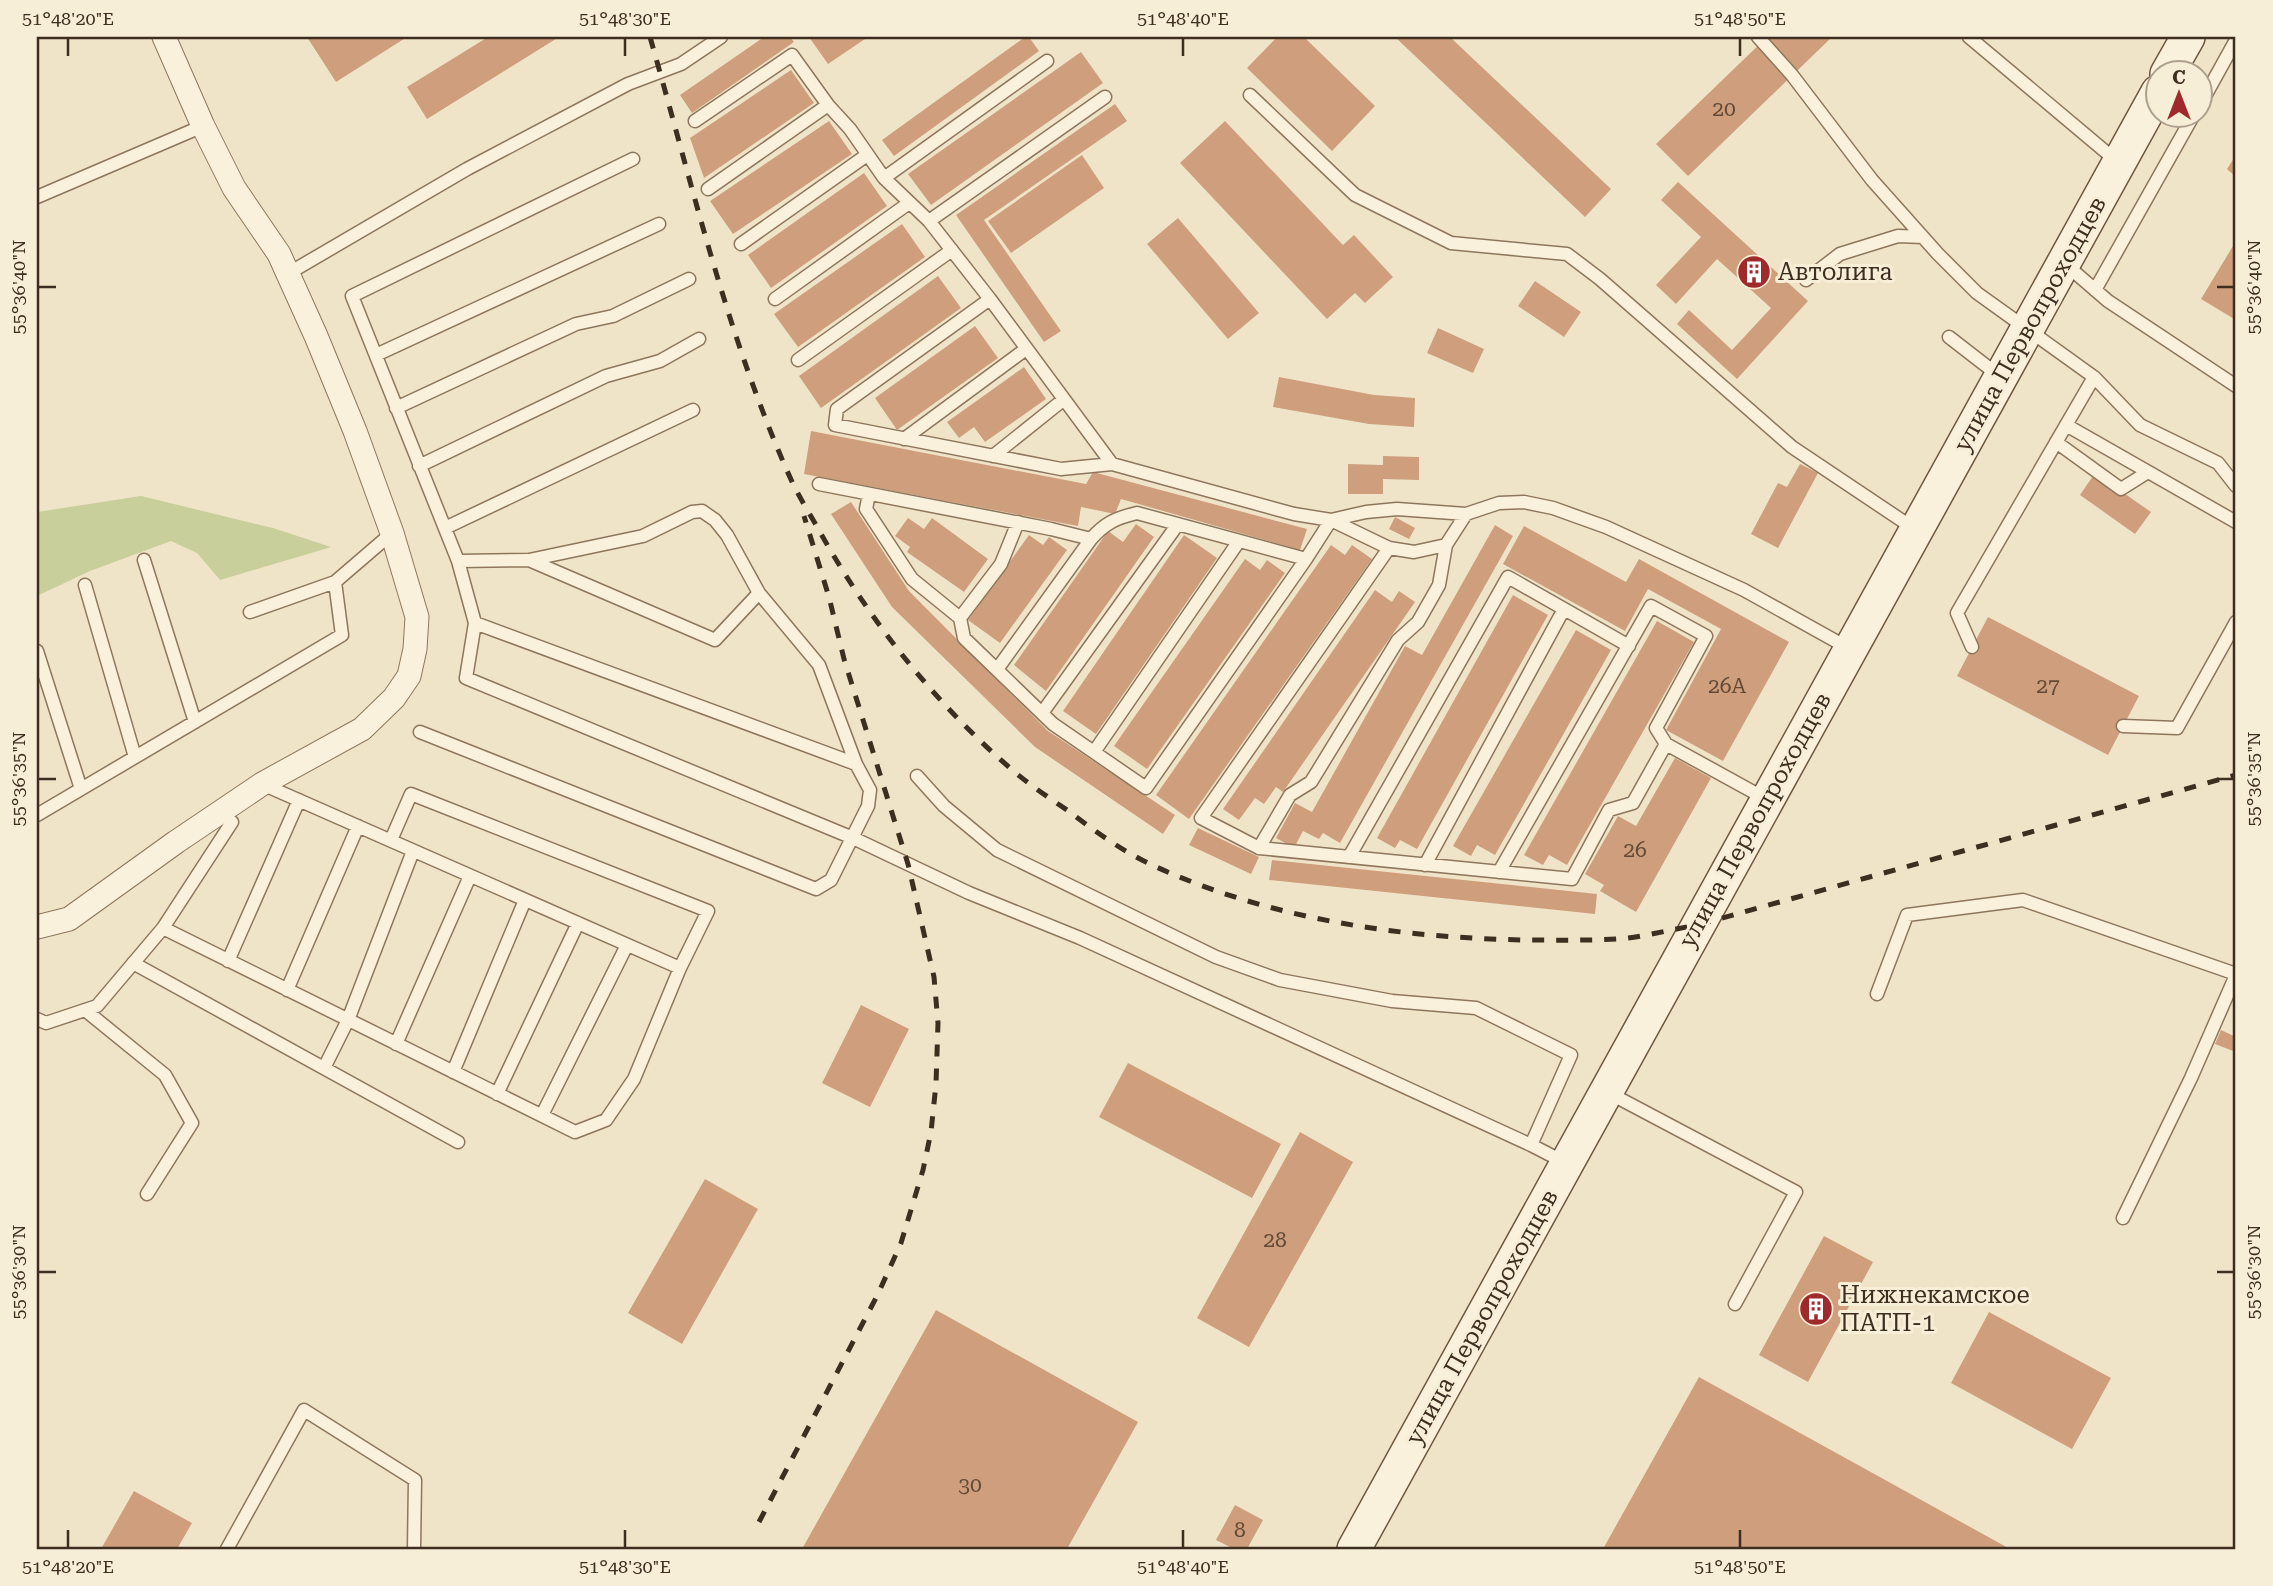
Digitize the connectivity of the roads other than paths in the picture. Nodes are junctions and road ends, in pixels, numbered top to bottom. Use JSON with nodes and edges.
{"nodes":[{"id":1,"x":164,"y":37,"type":"edge"},
{"id":2,"x":721,"y":37,"type":"edge"},
{"id":3,"x":1758,"y":37,"type":"edge"},
{"id":4,"x":1969,"y":37,"type":"edge"},
{"id":5,"x":2188,"y":37,"type":"edge"},
{"id":6,"x":2236,"y":40,"type":"edge"},
{"id":7,"x":2175,"y":60,"type":"edge"},
{"id":8,"x":1047,"y":61,"type":"dead end"},
{"id":9,"x":2214,"y":80,"type":"edge"},
{"id":10,"x":1250,"y":95,"type":"dead end"},
{"id":11,"x":1105,"y":97,"type":"dead end"},
{"id":12,"x":828,"y":105,"type":"junction"},
{"id":13,"x":2144,"y":117,"type":"edge"},
{"id":14,"x":695,"y":121,"type":"dead end"},
{"id":15,"x":203,"y":126,"type":"junction"},
{"id":16,"x":2185,"y":130,"type":"edge"},
{"id":17,"x":867,"y":155,"type":"junction"},
{"id":18,"x":633,"y":159,"type":"dead end"},
{"id":19,"x":2119,"y":163,"type":"junction"},
{"id":20,"x":884,"y":178,"type":"junction"},
{"id":21,"x":708,"y":189,"type":"dead end"},
{"id":22,"x":37,"y":197,"type":"edge"},
{"id":23,"x":909,"y":203,"type":"junction"},
{"id":24,"x":929,"y":221,"type":"junction"},
{"id":25,"x":659,"y":224,"type":"dead end"},
{"id":26,"x":1923,"y":237,"type":"junction"},
{"id":27,"x":741,"y":244,"type":"dead end"},
{"id":28,"x":952,"y":250,"type":"junction"},
{"id":29,"x":2064,"y":263,"type":"junction"},
{"id":30,"x":289,"y":273,"type":"junction"},
{"id":31,"x":689,"y":279,"type":"dead end"},
{"id":32,"x":1806,"y":280,"type":"dead end"},
{"id":33,"x":2095,"y":290,"type":"junction"},
{"id":34,"x":775,"y":299,"type":"dead end"},
{"id":35,"x":990,"y":299,"type":"junction"},
{"id":36,"x":2028,"y":328,"type":"junction"},
{"id":37,"x":1948,"y":337,"type":"dead end"},
{"id":38,"x":699,"y":339,"type":"dead end"},
{"id":39,"x":1026,"y":349,"type":"junction"},
{"id":40,"x":376,"y":355,"type":"junction"},
{"id":41,"x":798,"y":360,"type":"dead end"},
{"id":42,"x":2001,"y":377,"type":"junction"},
{"id":43,"x":2094,"y":377,"type":"junction"},
{"id":44,"x":2236,"y":386,"type":"edge"},
{"id":45,"x":1062,"y":400,"type":"junction"},
{"id":46,"x":396,"y":408,"type":"junction"},
{"id":47,"x":693,"y":410,"type":"dead end"},
{"id":48,"x":2066,"y":425,"type":"junction"},
{"id":49,"x":904,"y":439,"type":"junction"},
{"id":50,"x":2056,"y":442,"type":"junction"},
{"id":51,"x":993,"y":456,"type":"junction"},
{"id":52,"x":1112,"y":464,"type":"junction"},
{"id":53,"x":419,"y":466,"type":"junction"},
{"id":54,"x":2148,"y":472,"type":"junction"},
{"id":55,"x":819,"y":484,"type":"dead end"},
{"id":56,"x":2236,"y":486,"type":"edge"},
{"id":57,"x":869,"y":494,"type":"junction"},
{"id":58,"x":1466,"y":514,"type":"junction"},
{"id":59,"x":1331,"y":520,"type":"junction"},
{"id":60,"x":1018,"y":522,"type":"junction"},
{"id":61,"x":2236,"y":522,"type":"edge"},
{"id":62,"x":1178,"y":524,"type":"junction"},
{"id":63,"x":445,"y":528,"type":"junction"},
{"id":64,"x":1916,"y":530,"type":"junction"},
{"id":65,"x":392,"y":533,"type":"junction"},
{"id":66,"x":1091,"y":538,"type":"junction"},
{"id":67,"x":1239,"y":541,"type":"junction"},
{"id":68,"x":1446,"y":545,"type":"junction"},
{"id":69,"x":1389,"y":548,"type":"junction"},
{"id":70,"x":1306,"y":559,"type":"junction"},
{"id":71,"x":144,"y":560,"type":"dead end"},
{"id":72,"x":529,"y":560,"type":"junction"},
{"id":73,"x":458,"y":561,"type":"junction"},
{"id":74,"x":335,"y":582,"type":"junction"},
{"id":75,"x":85,"y":585,"type":"dead end"},
{"id":76,"x":759,"y":593,"type":"junction"},
{"id":77,"x":1564,"y":609,"type":"junction"},
{"id":78,"x":250,"y":612,"type":"dead end"},
{"id":79,"x":960,"y":618,"type":"junction"},
{"id":80,"x":475,"y":622,"type":"junction"},
{"id":81,"x":2236,"y":622,"type":"edge"},
{"id":82,"x":1629,"y":646,"type":"junction"},
{"id":83,"x":1972,"y":647,"type":"dead end"},
{"id":84,"x":1850,"y":649,"type":"junction"},
{"id":85,"x":37,"y":651,"type":"edge"},
{"id":86,"x":998,"y":668,"type":"junction"},
{"id":87,"x":1042,"y":713,"type":"junction"},
{"id":88,"x":195,"y":722,"type":"junction"},
{"id":89,"x":2123,"y":726,"type":"dead end"},
{"id":90,"x":420,"y":732,"type":"dead end"},
{"id":91,"x":1666,"y":744,"type":"junction"},
{"id":92,"x":1094,"y":752,"type":"junction"},
{"id":93,"x":135,"y":757,"type":"junction"},
{"id":94,"x":856,"y":764,"type":"junction"},
{"id":95,"x":917,"y":776,"type":"dead end"},
{"id":96,"x":262,"y":784,"type":"junction"},
{"id":97,"x":81,"y":789,"type":"junction"},
{"id":98,"x":1767,"y":799,"type":"junction"},
{"id":99,"x":299,"y":800,"type":"junction"},
{"id":100,"x":37,"y":815,"type":"edge"},
{"id":101,"x":232,"y":822,"type":"dead end"},
{"id":102,"x":358,"y":826,"type":"junction"},
{"id":103,"x":853,"y":838,"type":"junction"},
{"id":104,"x":390,"y":841,"type":"junction"},
{"id":105,"x":1259,"y":848,"type":"junction"},
{"id":106,"x":413,"y":851,"type":"junction"},
{"id":107,"x":1349,"y":857,"type":"junction"},
{"id":108,"x":1424,"y":864,"type":"junction"},
{"id":109,"x":1499,"y":872,"type":"junction"},
{"id":110,"x":470,"y":876,"type":"junction"},
{"id":111,"x":525,"y":900,"type":"junction"},
{"id":112,"x":578,"y":923,"type":"junction"},
{"id":113,"x":37,"y":927,"type":"edge"},
{"id":114,"x":163,"y":928,"type":"junction"},
{"id":115,"x":627,"y":945,"type":"junction"},
{"id":116,"x":228,"y":961,"type":"junction"},
{"id":117,"x":133,"y":963,"type":"junction"},
{"id":118,"x":680,"y":968,"type":"junction"},
{"id":119,"x":2236,"y":975,"type":"edge"},
{"id":120,"x":287,"y":990,"type":"junction"},
{"id":121,"x":1877,"y":993,"type":"dead end"},
{"id":122,"x":85,"y":1010,"type":"junction"},
{"id":123,"x":37,"y":1019,"type":"edge"},
{"id":124,"x":348,"y":1020,"type":"junction"},
{"id":125,"x":396,"y":1044,"type":"junction"},
{"id":126,"x":324,"y":1068,"type":"junction"},
{"id":127,"x":453,"y":1072,"type":"junction"},
{"id":128,"x":1605,"y":1091,"type":"junction"},
{"id":129,"x":497,"y":1094,"type":"junction"},
{"id":130,"x":542,"y":1115,"type":"junction"},
{"id":131,"x":458,"y":1142,"type":"dead end"},
{"id":132,"x":1531,"y":1144,"type":"junction"},
{"id":133,"x":1566,"y":1163,"type":"junction"},
{"id":134,"x":147,"y":1194,"type":"dead end"},
{"id":135,"x":2123,"y":1217,"type":"dead end"},
{"id":136,"x":1735,"y":1304,"type":"dead end"},
{"id":137,"x":227,"y":1549,"type":"edge"},
{"id":138,"x":414,"y":1549,"type":"edge"},
{"id":139,"x":1354,"y":1549,"type":"edge"}],
"edges":[{"from":1,"to":15,"type":"street"},
{"from":2,"to":30,"type":"lane"},
{"from":3,"to":26,"type":"lane"},
{"from":4,"to":19,"type":"lane"},
{"from":5,"to":7,"type":"street"},
{"from":6,"to":9,"type":"lane"},
{"from":8,"to":20,"type":"lane"},
{"from":10,"to":64,"type":"lane"},
{"from":11,"to":24,"type":"lane"},
{"from":12,"to":14,"type":"lane"},
{"from":12,"to":17,"type":"lane"},
{"from":12,"to":21,"type":"lane"},
{"from":13,"to":19,"type":"street","name":"улица Первопроходцев"},
{"from":15,"to":22,"type":"lane"},
{"from":15,"to":30,"type":"street"},
{"from":16,"to":33,"type":"lane"},
{"from":17,"to":20,"type":"lane"},
{"from":17,"to":27,"type":"lane"},
{"from":18,"to":40,"type":"lane"},
{"from":19,"to":29,"type":"street","name":"улица Первопроходцев"},
{"from":20,"to":23,"type":"lane"},
{"from":23,"to":24,"type":"lane"},
{"from":23,"to":34,"type":"lane"},
{"from":24,"to":28,"type":"lane"},
{"from":25,"to":40,"type":"lane"},
{"from":26,"to":32,"type":"lane"},
{"from":26,"to":36,"type":"lane"},
{"from":28,"to":35,"type":"lane"},
{"from":28,"to":41,"type":"lane"},
{"from":29,"to":33,"type":"lane"},
{"from":29,"to":36,"type":"street","name":"улица Первопроходцев"},
{"from":30,"to":65,"type":"street"},
{"from":31,"to":46,"type":"lane"},
{"from":33,"to":44,"type":"lane"},
{"from":35,"to":39,"type":"lane"},
{"from":35,"to":49,"type":"lane"},
{"from":36,"to":42,"type":"street","name":"улица Первопроходцев"},
{"from":36,"to":43,"type":"lane"},
{"from":37,"to":42,"type":"lane"},
{"from":38,"to":53,"type":"lane"},
{"from":39,"to":45,"type":"lane"},
{"from":39,"to":49,"type":"lane"},
{"from":40,"to":46,"type":"lane"},
{"from":42,"to":64,"type":"street","name":"улица Первопроходцев"},
{"from":43,"to":48,"type":"lane"},
{"from":43,"to":56,"type":"lane"},
{"from":45,"to":51,"type":"lane"},
{"from":45,"to":52,"type":"lane"},
{"from":46,"to":53,"type":"lane"},
{"from":47,"to":63,"type":"lane"},
{"from":48,"to":50,"type":"lane"},
{"from":48,"to":54,"type":"lane"},
{"from":49,"to":51,"type":"lane"},
{"from":50,"to":54,"type":"lane"},
{"from":50,"to":83,"type":"lane"},
{"from":51,"to":52,"type":"lane"},
{"from":52,"to":59,"type":"lane"},
{"from":53,"to":63,"type":"lane"},
{"from":54,"to":61,"type":"lane"},
{"from":55,"to":57,"type":"lane"},
{"from":57,"to":60,"type":"lane"},
{"from":57,"to":79,"type":"lane"},
{"from":58,"to":59,"type":"lane"},
{"from":58,"to":68,"type":"lane"},
{"from":58,"to":84,"type":"lane"},
{"from":59,"to":69,"type":"lane"},
{"from":59,"to":70,"type":"lane"},
{"from":60,"to":66,"type":"lane"},
{"from":60,"to":79,"type":"lane"},
{"from":62,"to":66,"type":"lane"},
{"from":62,"to":67,"type":"lane"},
{"from":62,"to":87,"type":"lane"},
{"from":63,"to":73,"type":"lane"},
{"from":64,"to":84,"type":"street","name":"улица Первопроходцев"},
{"from":65,"to":74,"type":"lane"},
{"from":65,"to":96,"type":"street"},
{"from":66,"to":86,"type":"lane"},
{"from":67,"to":70,"type":"lane"},
{"from":67,"to":92,"type":"lane"},
{"from":68,"to":69,"type":"lane"},
{"from":68,"to":105,"type":"lane"},
{"from":69,"to":105,"type":"lane"},
{"from":70,"to":92,"type":"lane"},
{"from":71,"to":88,"type":"lane"},
{"from":72,"to":73,"type":"lane"},
{"from":72,"to":76,"type":"lane"},
{"from":72,"to":76,"type":"lane"},
{"from":73,"to":80,"type":"lane"},
{"from":74,"to":78,"type":"lane"},
{"from":74,"to":88,"type":"lane"},
{"from":75,"to":93,"type":"lane"},
{"from":76,"to":94,"type":"lane"},
{"from":77,"to":82,"type":"lane"},
{"from":77,"to":107,"type":"lane"},
{"from":77,"to":108,"type":"lane"},
{"from":79,"to":86,"type":"lane"},
{"from":80,"to":94,"type":"lane"},
{"from":80,"to":103,"type":"lane"},
{"from":81,"to":89,"type":"lane"},
{"from":82,"to":91,"type":"lane"},
{"from":82,"to":109,"type":"lane"},
{"from":84,"to":98,"type":"street","name":"улица Первопроходцев"},
{"from":85,"to":97,"type":"lane"},
{"from":86,"to":87,"type":"lane"},
{"from":87,"to":92,"type":"lane"},
{"from":88,"to":93,"type":"lane"},
{"from":90,"to":103,"type":"lane"},
{"from":91,"to":98,"type":"lane"},
{"from":91,"to":109,"type":"lane"},
{"from":93,"to":97,"type":"lane"},
{"from":94,"to":103,"type":"lane"},
{"from":95,"to":132,"type":"lane"},
{"from":96,"to":99,"type":"lane"},
{"from":96,"to":113,"type":"street"},
{"from":97,"to":100,"type":"lane"},
{"from":98,"to":128,"type":"street","name":"улица Первопроходцев"},
{"from":99,"to":102,"type":"lane"},
{"from":99,"to":116,"type":"lane"},
{"from":101,"to":114,"type":"lane"},
{"from":102,"to":104,"type":"lane"},
{"from":102,"to":120,"type":"lane"},
{"from":103,"to":132,"type":"lane"},
{"from":104,"to":106,"type":"lane"},
{"from":104,"to":118,"type":"lane"},
{"from":105,"to":107,"type":"lane"},
{"from":106,"to":110,"type":"lane"},
{"from":106,"to":124,"type":"lane"},
{"from":107,"to":108,"type":"lane"},
{"from":108,"to":109,"type":"lane"},
{"from":110,"to":111,"type":"lane"},
{"from":110,"to":125,"type":"lane"},
{"from":111,"to":112,"type":"lane"},
{"from":111,"to":127,"type":"lane"},
{"from":112,"to":115,"type":"lane"},
{"from":112,"to":129,"type":"lane"},
{"from":114,"to":116,"type":"lane"},
{"from":114,"to":117,"type":"lane"},
{"from":115,"to":118,"type":"lane"},
{"from":115,"to":130,"type":"lane"},
{"from":116,"to":120,"type":"lane"},
{"from":117,"to":122,"type":"lane"},
{"from":117,"to":126,"type":"lane"},
{"from":118,"to":130,"type":"lane"},
{"from":119,"to":121,"type":"lane"},
{"from":119,"to":135,"type":"lane"},
{"from":120,"to":124,"type":"lane"},
{"from":122,"to":123,"type":"lane"},
{"from":122,"to":134,"type":"lane"},
{"from":124,"to":125,"type":"lane"},
{"from":124,"to":126,"type":"lane"},
{"from":125,"to":127,"type":"lane"},
{"from":126,"to":131,"type":"lane"},
{"from":127,"to":129,"type":"lane"},
{"from":128,"to":133,"type":"street","name":"улица Первопроходцев"},
{"from":128,"to":136,"type":"lane"},
{"from":129,"to":130,"type":"lane"},
{"from":132,"to":133,"type":"lane"},
{"from":133,"to":139,"type":"street","name":"улица Первопроходцев"},
{"from":137,"to":138,"type":"lane"}]}
